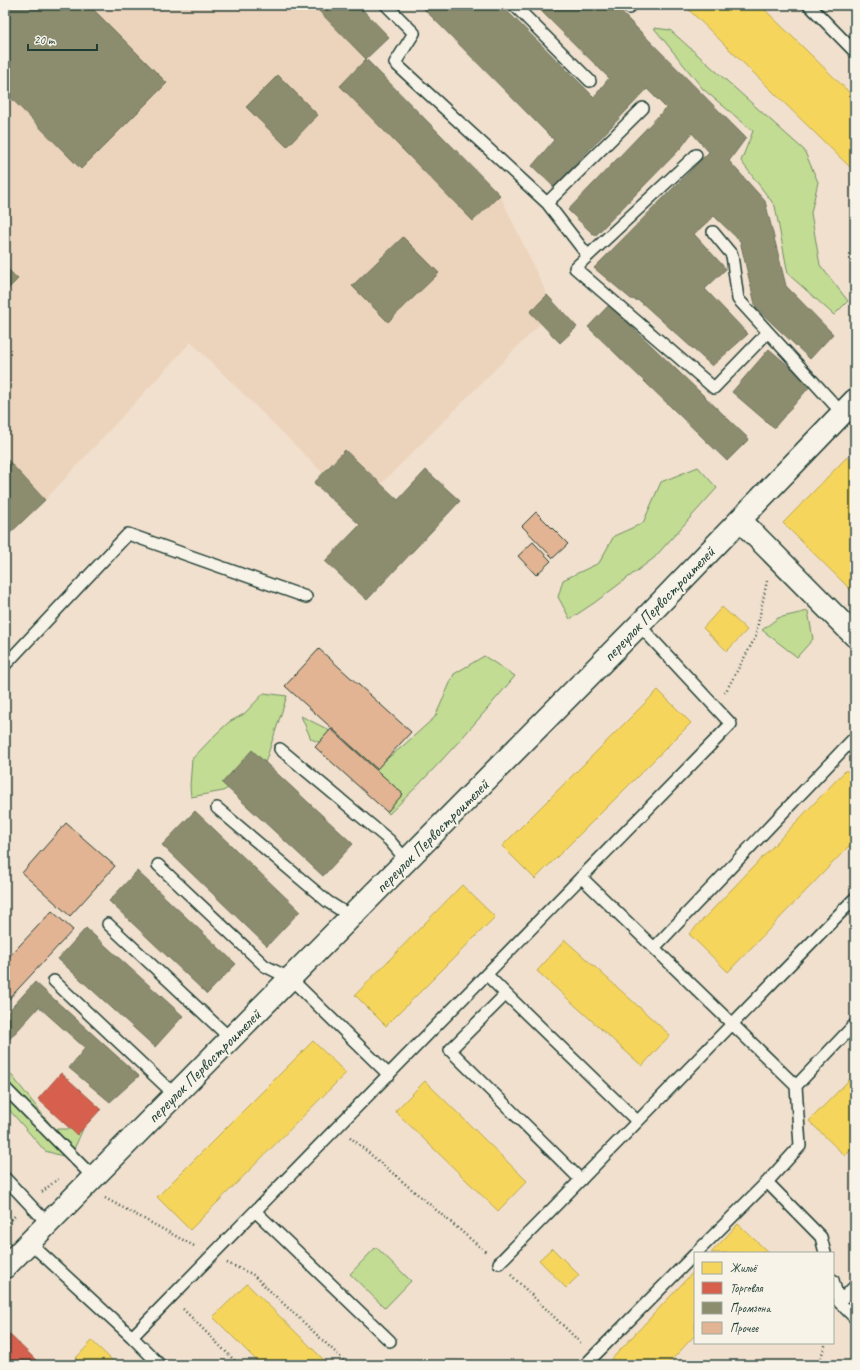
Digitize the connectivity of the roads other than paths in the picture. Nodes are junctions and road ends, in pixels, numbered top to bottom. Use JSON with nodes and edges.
{"nodes":[{"id":1,"x":386,"y":5,"type":"edge"},
{"id":2,"x":514,"y":5,"type":"edge"},
{"id":3,"x":810,"y":6,"type":"edge"},
{"id":4,"x":855,"y":52,"type":"edge"},
{"id":5,"x":590,"y":81,"type":"dead end"},
{"id":6,"x":643,"y":108,"type":"dead end"},
{"id":7,"x":696,"y":155,"type":"dead end"},
{"id":8,"x":547,"y":203,"type":"junction"},
{"id":9,"x":713,"y":232,"type":"dead end"},
{"id":10,"x":588,"y":256,"type":"junction"},
{"id":11,"x":768,"y":332,"type":"junction"},
{"id":12,"x":849,"y":407,"type":"edge"},
{"id":13,"x":740,"y":520,"type":"junction"},
{"id":14,"x":306,"y":597,"type":"dead end"},
{"id":15,"x":639,"y":625,"type":"junction"},
{"id":16,"x":855,"y":636,"type":"edge"},
{"id":17,"x":5,"y":665,"type":"edge"},
{"id":18,"x":855,"y":737,"type":"edge"},
{"id":19,"x":280,"y":749,"type":"dead end"},
{"id":20,"x":217,"y":808,"type":"dead end"},
{"id":21,"x":408,"y":861,"type":"junction"},
{"id":22,"x":158,"y":865,"type":"dead end"},
{"id":23,"x":582,"y":878,"type":"junction"},
{"id":24,"x":855,"y":898,"type":"edge"},
{"id":25,"x":352,"y":917,"type":"junction"},
{"id":26,"x":108,"y":924,"type":"dead end"},
{"id":27,"x":654,"y":948,"type":"junction"},
{"id":28,"x":487,"y":975,"type":"junction"},
{"id":29,"x":291,"y":979,"type":"junction"},
{"id":30,"x":54,"y":981,"type":"dead end"},
{"id":31,"x":506,"y":994,"type":"junction"},
{"id":32,"x":731,"y":1023,"type":"junction"},
{"id":33,"x":855,"y":1024,"type":"edge"},
{"id":34,"x":231,"y":1039,"type":"junction"},
{"id":35,"x":389,"y":1075,"type":"junction"},
{"id":36,"x":796,"y":1086,"type":"junction"},
{"id":37,"x":5,"y":1088,"type":"edge"},
{"id":38,"x":176,"y":1095,"type":"junction"},
{"id":39,"x":637,"y":1121,"type":"junction"},
{"id":40,"x":5,"y":1178,"type":"edge"},
{"id":41,"x":581,"y":1180,"type":"junction"},
{"id":42,"x":767,"y":1182,"type":"junction"},
{"id":43,"x":98,"y":1188,"type":"junction"},
{"id":44,"x":255,"y":1211,"type":"junction"},
{"id":45,"x":48,"y":1224,"type":"junction"},
{"id":46,"x":30,"y":1243,"type":"junction"},
{"id":47,"x":698,"y":1252,"type":"edge"},
{"id":48,"x":825,"y":1252,"type":"edge"},
{"id":49,"x":694,"y":1256,"type":"edge"},
{"id":50,"x":499,"y":1263,"type":"road end"},
{"id":51,"x":5,"y":1267,"type":"edge"},
{"id":52,"x":834,"y":1284,"type":"edge"},
{"id":53,"x":855,"y":1286,"type":"edge"},
{"id":54,"x":839,"y":1302,"type":"junction"},
{"id":55,"x":855,"y":1318,"type":"edge"},
{"id":56,"x":132,"y":1337,"type":"junction"},
{"id":57,"x":390,"y":1341,"type":"dead end"},
{"id":58,"x":160,"y":1365,"type":"edge"},
{"id":59,"x":585,"y":1365,"type":"edge"}],
"edges":[{"from":1,"to":8,"type":"lane"},
{"from":2,"to":5,"type":"lane"},
{"from":3,"to":4,"type":"lane"},
{"from":6,"to":8,"type":"lane"},
{"from":7,"to":10,"type":"lane"},
{"from":8,"to":10,"type":"lane"},
{"from":9,"to":11,"type":"lane"},
{"from":10,"to":11,"type":"lane"},
{"from":11,"to":12,"type":"lane"},
{"from":12,"to":13,"type":"street","name":"переулок Первостроителей"},
{"from":13,"to":15,"type":"street","name":"переулок Первостроителей"},
{"from":13,"to":16,"type":"street"},
{"from":14,"to":17,"type":"lane"},
{"from":15,"to":21,"type":"street","name":"переулок Первостроителей"},
{"from":15,"to":23,"type":"lane"},
{"from":18,"to":27,"type":"lane"},
{"from":19,"to":21,"type":"lane"},
{"from":20,"to":25,"type":"lane"},
{"from":21,"to":25,"type":"street","name":"переулок Первостроителей"},
{"from":22,"to":29,"type":"lane"},
{"from":23,"to":27,"type":"lane"},
{"from":23,"to":28,"type":"lane"},
{"from":24,"to":32,"type":"lane"},
{"from":25,"to":29,"type":"street","name":"переулок Первостроителей"},
{"from":26,"to":34,"type":"lane"},
{"from":27,"to":32,"type":"lane"},
{"from":28,"to":31,"type":"lane"},
{"from":28,"to":35,"type":"lane"},
{"from":29,"to":34,"type":"street","name":"переулок Первостроителей"},
{"from":29,"to":35,"type":"lane"},
{"from":30,"to":38,"type":"lane"},
{"from":31,"to":39,"type":"lane"},
{"from":31,"to":41,"type":"lane"},
{"from":32,"to":36,"type":"lane"},
{"from":32,"to":39,"type":"lane"},
{"from":33,"to":36,"type":"lane"},
{"from":34,"to":38,"type":"street","name":"переулок Первостроителей"},
{"from":35,"to":44,"type":"lane"},
{"from":36,"to":42,"type":"lane"},
{"from":37,"to":43,"type":"lane"},
{"from":38,"to":43,"type":"street","name":"переулок Первостроителей"},
{"from":39,"to":41,"type":"lane"},
{"from":40,"to":45,"type":"lane"},
{"from":41,"to":50,"type":"lane"},
{"from":42,"to":47,"type":"lane"},
{"from":42,"to":48,"type":"lane"},
{"from":43,"to":45,"type":"street","name":"переулок Первостроителей"},
{"from":44,"to":56,"type":"lane"},
{"from":44,"to":57,"type":"lane"},
{"from":45,"to":46,"type":"street","name":"переулок Первостроителей"},
{"from":46,"to":51,"type":"street","name":"переулок Первостроителей"},
{"from":46,"to":56,"type":"lane"},
{"from":49,"to":59,"type":"lane"},
{"from":52,"to":54,"type":"lane"},
{"from":53,"to":54,"type":"lane"},
{"from":54,"to":55,"type":"lane"},
{"from":56,"to":58,"type":"lane"}]}
